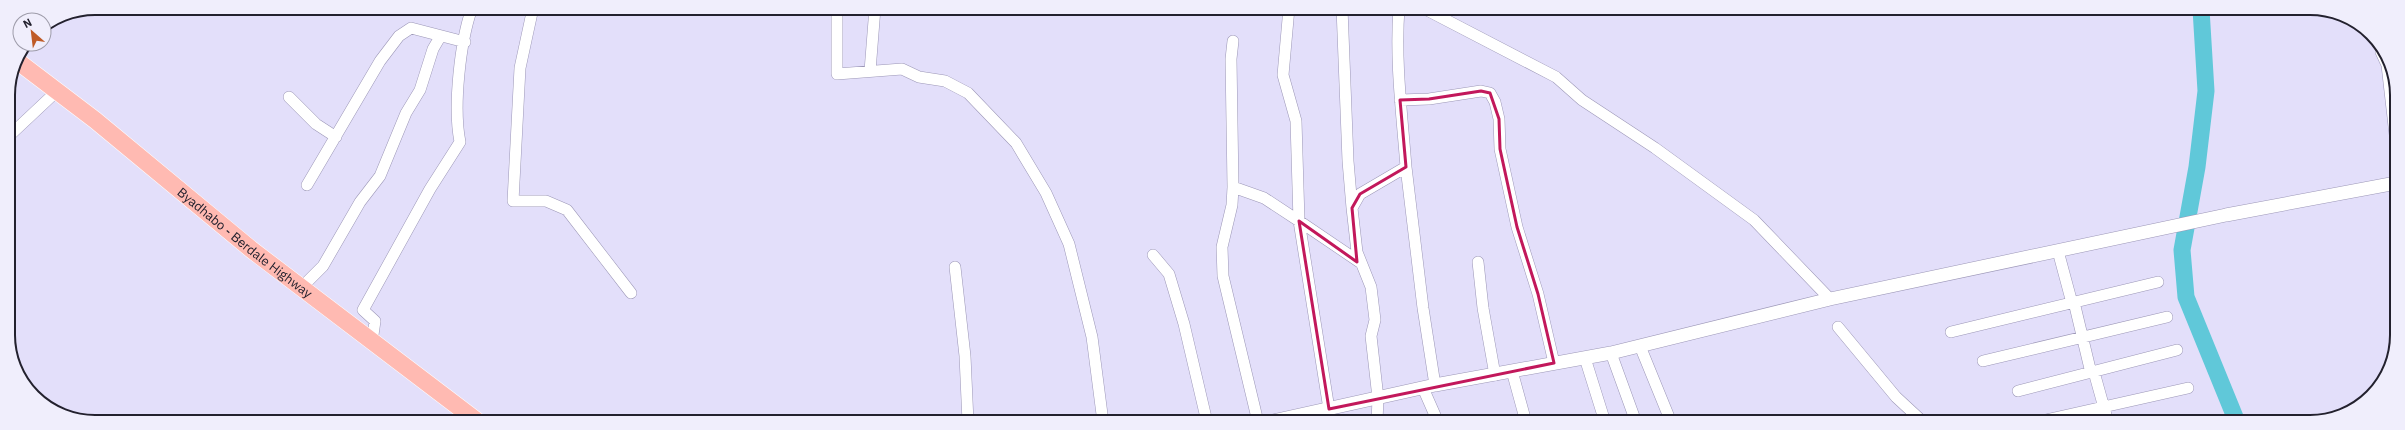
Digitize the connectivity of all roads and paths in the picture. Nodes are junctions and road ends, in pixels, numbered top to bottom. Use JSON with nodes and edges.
{"nodes":[{"id":1,"x":471,"y":15,"type":"edge"},
{"id":2,"x":531,"y":15,"type":"edge"},
{"id":3,"x":837,"y":15,"type":"edge"},
{"id":4,"x":874,"y":15,"type":"edge"},
{"id":5,"x":1288,"y":15,"type":"edge"},
{"id":6,"x":1342,"y":15,"type":"edge"},
{"id":7,"x":1398,"y":15,"type":"edge"},
{"id":8,"x":1436,"y":15,"type":"edge"},
{"id":9,"x":440,"y":37,"type":"junction"},
{"id":10,"x":1233,"y":41,"type":"dead end"},
{"id":11,"x":465,"y":42,"type":"junction"},
{"id":12,"x":21,"y":64,"type":"edge"},
{"id":13,"x":2386,"y":68,"type":"edge"},
{"id":14,"x":870,"y":71,"type":"junction"},
{"id":15,"x":57,"y":91,"type":"junction"},
{"id":16,"x":2390,"y":96,"type":"edge"},
{"id":17,"x":289,"y":97,"type":"dead end"},
{"id":18,"x":1400,"y":100,"type":"junction"},
{"id":19,"x":15,"y":130,"type":"edge"},
{"id":20,"x":336,"y":137,"type":"junction"},
{"id":21,"x":1406,"y":167,"type":"junction"},
{"id":22,"x":307,"y":185,"type":"dead end"},
{"id":23,"x":2390,"y":185,"type":"edge"},
{"id":24,"x":1233,"y":187,"type":"junction"},
{"id":25,"x":1352,"y":208,"type":"junction"},
{"id":26,"x":1299,"y":221,"type":"junction"},
{"id":27,"x":2058,"y":251,"type":"junction"},
{"id":28,"x":1153,"y":255,"type":"dead end"},
{"id":29,"x":1478,"y":262,"type":"dead end"},
{"id":30,"x":1361,"y":263,"type":"junction"},
{"id":31,"x":955,"y":268,"type":"dead end"},
{"id":32,"x":2158,"y":282,"type":"dead end"},
{"id":33,"x":301,"y":288,"type":"junction"},
{"id":34,"x":631,"y":293,"type":"dead end"},
{"id":35,"x":1830,"y":299,"type":"junction"},
{"id":36,"x":2073,"y":303,"type":"junction"},
{"id":37,"x":2167,"y":317,"type":"dead end"},
{"id":38,"x":1838,"y":327,"type":"dead end"},
{"id":39,"x":1951,"y":332,"type":"dead end"},
{"id":40,"x":2083,"y":337,"type":"junction"},
{"id":41,"x":372,"y":342,"type":"junction"},
{"id":42,"x":1640,"y":346,"type":"junction"},
{"id":43,"x":2177,"y":350,"type":"dead end"},
{"id":44,"x":1611,"y":353,"type":"junction"},
{"id":45,"x":1584,"y":358,"type":"junction"},
{"id":46,"x":1983,"y":361,"type":"dead end"},
{"id":47,"x":1554,"y":363,"type":"junction"},
{"id":48,"x":1512,"y":371,"type":"junction"},
{"id":49,"x":2092,"y":372,"type":"junction"},
{"id":50,"x":1495,"y":375,"type":"junction"},
{"id":51,"x":1429,"y":387,"type":"junction"},
{"id":52,"x":2188,"y":388,"type":"dead end"},
{"id":53,"x":2018,"y":391,"type":"dead end"},
{"id":54,"x":1378,"y":398,"type":"junction"},
{"id":55,"x":2104,"y":407,"type":"junction"},
{"id":56,"x":1329,"y":409,"type":"junction"},
{"id":57,"x":468,"y":415,"type":"edge"},
{"id":58,"x":968,"y":415,"type":"edge"},
{"id":59,"x":1102,"y":415,"type":"edge"},
{"id":60,"x":1205,"y":415,"type":"edge"},
{"id":61,"x":1256,"y":415,"type":"edge"},
{"id":62,"x":1300,"y":415,"type":"edge"},
{"id":63,"x":1377,"y":415,"type":"edge"},
{"id":64,"x":1436,"y":415,"type":"edge"},
{"id":65,"x":1524,"y":415,"type":"edge"},
{"id":66,"x":1603,"y":415,"type":"edge"},
{"id":67,"x":1633,"y":415,"type":"edge"},
{"id":68,"x":1668,"y":415,"type":"edge"},
{"id":69,"x":1915,"y":415,"type":"edge"},
{"id":70,"x":2068,"y":415,"type":"edge"},
{"id":71,"x":2106,"y":415,"type":"edge"}],
"edges":[{"from":1,"to":11,"type":"street"},
{"from":2,"to":34,"type":"street"},
{"from":3,"to":14,"type":"street"},
{"from":4,"to":14,"type":"street"},
{"from":5,"to":26,"type":"street"},
{"from":6,"to":25,"type":"street"},
{"from":7,"to":18,"type":"street"},
{"from":8,"to":35,"type":"street"},
{"from":9,"to":11,"type":"street"},
{"from":9,"to":20,"type":"street"},
{"from":9,"to":33,"type":"street"},
{"from":10,"to":24,"type":"street"},
{"from":11,"to":41,"type":"street"},
{"from":12,"to":15,"type":"main road","name":"Byadhabo - Berdale Highway"},
{"from":13,"to":16,"type":"street"},
{"from":14,"to":59,"type":"street"},
{"from":15,"to":19,"type":"street"},
{"from":15,"to":33,"type":"main road","name":"Byadhabo - Berdale Highway"},
{"from":17,"to":20,"type":"street"},
{"from":18,"to":21,"type":"street"},
{"from":18,"to":47,"type":"street"},
{"from":20,"to":22,"type":"street"},
{"from":21,"to":25,"type":"street"},
{"from":21,"to":51,"type":"street"},
{"from":23,"to":27,"type":"street"},
{"from":24,"to":26,"type":"street"},
{"from":24,"to":61,"type":"street"},
{"from":25,"to":30,"type":"street"},
{"from":26,"to":30,"type":"street"},
{"from":26,"to":56,"type":"street"},
{"from":27,"to":35,"type":"street"},
{"from":27,"to":36,"type":"street"},
{"from":28,"to":60,"type":"street"},
{"from":29,"to":50,"type":"street"},
{"from":30,"to":54,"type":"street"},
{"from":31,"to":58,"type":"street"},
{"from":32,"to":36,"type":"street"},
{"from":33,"to":41,"type":"main road","name":"Byadhabo - Berdale Highway"},
{"from":35,"to":42,"type":"street"},
{"from":36,"to":39,"type":"street"},
{"from":36,"to":40,"type":"street"},
{"from":37,"to":40,"type":"street"},
{"from":38,"to":69,"type":"street"},
{"from":40,"to":46,"type":"street"},
{"from":40,"to":49,"type":"street"},
{"from":41,"to":57,"type":"main road","name":"Byadhabo - Berdale Highway"},
{"from":42,"to":44,"type":"street"},
{"from":42,"to":68,"type":"street"},
{"from":43,"to":49,"type":"street"},
{"from":44,"to":45,"type":"street"},
{"from":44,"to":67,"type":"street"},
{"from":45,"to":47,"type":"street"},
{"from":45,"to":66,"type":"street"},
{"from":47,"to":48,"type":"street"},
{"from":48,"to":50,"type":"street"},
{"from":48,"to":65,"type":"street"},
{"from":49,"to":53,"type":"street"},
{"from":49,"to":55,"type":"street"},
{"from":50,"to":51,"type":"street"},
{"from":51,"to":54,"type":"street"},
{"from":51,"to":64,"type":"street"},
{"from":52,"to":55,"type":"street"},
{"from":54,"to":56,"type":"street"},
{"from":54,"to":63,"type":"street"},
{"from":55,"to":70,"type":"street"},
{"from":55,"to":71,"type":"street"},
{"from":56,"to":62,"type":"street"}]}
